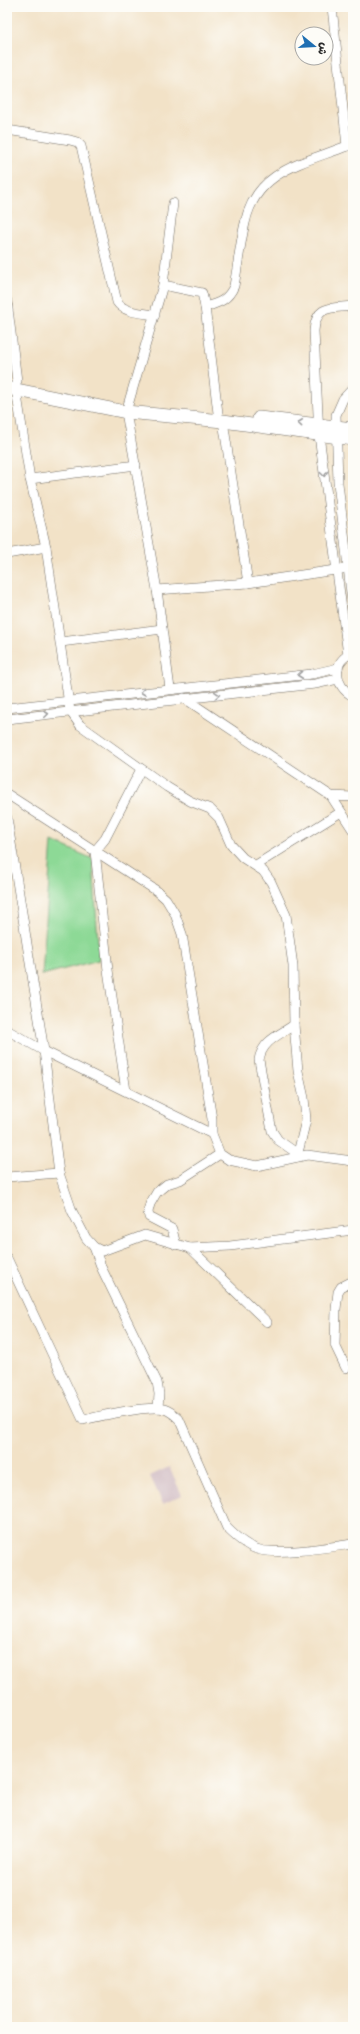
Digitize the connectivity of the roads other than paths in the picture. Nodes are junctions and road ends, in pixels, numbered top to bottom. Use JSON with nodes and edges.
{"nodes":[{"id":1,"x":332,"y":7,"type":"edge"},
{"id":2,"x":7,"y":130,"type":"edge"},
{"id":3,"x":350,"y":146,"type":"edge"},
{"id":4,"x":173,"y":204,"type":"dead end"},
{"id":5,"x":163,"y":285,"type":"junction"},
{"id":6,"x":7,"y":301,"type":"edge"},
{"id":7,"x":353,"y":306,"type":"edge"},
{"id":8,"x":205,"y":307,"type":"junction"},
{"id":9,"x":155,"y":315,"type":"junction"},
{"id":10,"x":12,"y":385,"type":"edge"},
{"id":11,"x":353,"y":388,"type":"edge"},
{"id":12,"x":127,"y":408,"type":"junction"},
{"id":13,"x":220,"y":417,"type":"junction"},
{"id":14,"x":353,"y":429,"type":"edge"},
{"id":15,"x":319,"y":430,"type":"junction"},
{"id":16,"x":336,"y":432,"type":"junction"},
{"id":17,"x":353,"y":439,"type":"edge"},
{"id":18,"x":136,"y":465,"type":"junction"},
{"id":19,"x":30,"y":479,"type":"junction"},
{"id":20,"x":46,"y":547,"type":"junction"},
{"id":21,"x":7,"y":554,"type":"edge"},
{"id":22,"x":348,"y":569,"type":"junction"},
{"id":23,"x":337,"y":570,"type":"junction"},
{"id":24,"x":248,"y":583,"type":"junction"},
{"id":25,"x":157,"y":590,"type":"junction"},
{"id":26,"x":353,"y":609,"type":"edge"},
{"id":27,"x":162,"y":629,"type":"junction"},
{"id":28,"x":61,"y":642,"type":"junction"},
{"id":29,"x":351,"y":654,"type":"edge"},
{"id":30,"x":338,"y":668,"type":"junction"},
{"id":31,"x":338,"y":679,"type":"junction"},
{"id":32,"x":170,"y":689,"type":"junction"},
{"id":33,"x":353,"y":696,"type":"edge"},
{"id":34,"x":184,"y":698,"type":"junction"},
{"id":35,"x":70,"y":706,"type":"junction"},
{"id":36,"x":7,"y":708,"type":"edge"},
{"id":37,"x":7,"y":719,"type":"edge"},
{"id":38,"x":141,"y":770,"type":"junction"},
{"id":39,"x":7,"y":794,"type":"edge"},
{"id":40,"x":331,"y":796,"type":"junction"},
{"id":41,"x":353,"y":797,"type":"edge"},
{"id":42,"x":341,"y":812,"type":"junction"},
{"id":43,"x":7,"y":818,"type":"edge"},
{"id":44,"x":353,"y":830,"type":"edge"},
{"id":45,"x":96,"y":852,"type":"junction"},
{"id":46,"x":256,"y":865,"type":"junction"},
{"id":47,"x":294,"y":1025,"type":"junction"},
{"id":48,"x":7,"y":1030,"type":"edge"},
{"id":49,"x":44,"y":1050,"type":"junction"},
{"id":50,"x":126,"y":1091,"type":"junction"},
{"id":51,"x":212,"y":1134,"type":"junction"},
{"id":52,"x":220,"y":1154,"type":"junction"},
{"id":53,"x":297,"y":1156,"type":"junction"},
{"id":54,"x":353,"y":1161,"type":"edge"},
{"id":55,"x":59,"y":1173,"type":"junction"},
{"id":56,"x":7,"y":1177,"type":"edge"},
{"id":57,"x":353,"y":1230,"type":"edge"},
{"id":58,"x":176,"y":1244,"type":"junction"},
{"id":59,"x":94,"y":1247,"type":"junction"},
{"id":60,"x":190,"y":1248,"type":"junction"},
{"id":61,"x":7,"y":1258,"type":"edge"},
{"id":62,"x":353,"y":1281,"type":"edge"},
{"id":63,"x":267,"y":1322,"type":"dead end"},
{"id":64,"x":346,"y":1368,"type":"dead end"},
{"id":65,"x":158,"y":1408,"type":"junction"},
{"id":66,"x":353,"y":1544,"type":"edge"}],
"edges":[{"from":1,"to":3,"type":"street"},
{"from":2,"to":9,"type":"street"},
{"from":3,"to":8,"type":"street"},
{"from":4,"to":5,"type":"street"},
{"from":5,"to":8,"type":"street"},
{"from":5,"to":9,"type":"street"},
{"from":6,"to":10,"type":"street"},
{"from":7,"to":15,"type":"street"},
{"from":8,"to":13,"type":"street"},
{"from":9,"to":12,"type":"street"},
{"from":10,"to":12,"type":"main road"},
{"from":10,"to":19,"type":"street"},
{"from":11,"to":16,"type":"street"},
{"from":12,"to":13,"type":"main road"},
{"from":12,"to":18,"type":"street"},
{"from":13,"to":15,"type":"main road"},
{"from":13,"to":24,"type":"street"},
{"from":14,"to":16,"type":"main road"},
{"from":15,"to":16,"type":"main road"},
{"from":15,"to":23,"type":"street","one_way":true},
{"from":16,"to":17,"type":"main road"},
{"from":16,"to":22,"type":"street"},
{"from":18,"to":19,"type":"street"},
{"from":18,"to":25,"type":"street"},
{"from":19,"to":20,"type":"street"},
{"from":20,"to":21,"type":"street"},
{"from":20,"to":28,"type":"street"},
{"from":22,"to":23,"type":"street"},
{"from":22,"to":26,"type":"street"},
{"from":23,"to":24,"type":"street"},
{"from":23,"to":29,"type":"street"},
{"from":24,"to":25,"type":"street"},
{"from":25,"to":27,"type":"street"},
{"from":27,"to":28,"type":"street"},
{"from":27,"to":32,"type":"street"},
{"from":28,"to":35,"type":"street"},
{"from":29,"to":30,"type":"street"},
{"from":30,"to":31,"type":"street"},
{"from":30,"to":32,"type":"street","one_way":true},
{"from":31,"to":33,"type":"street"},
{"from":34,"to":31,"type":"street","one_way":true},
{"from":32,"to":35,"type":"street","one_way":true},
{"from":34,"to":35,"type":"street"},
{"from":34,"to":40,"type":"street"},
{"from":35,"to":36,"type":"street"},
{"from":37,"to":35,"type":"street","one_way":true},
{"from":35,"to":38,"type":"street"},
{"from":38,"to":45,"type":"street"},
{"from":38,"to":46,"type":"street"},
{"from":39,"to":45,"type":"street"},
{"from":40,"to":41,"type":"street"},
{"from":40,"to":42,"type":"street"},
{"from":42,"to":44,"type":"street"},
{"from":42,"to":46,"type":"street"},
{"from":43,"to":49,"type":"street"},
{"from":45,"to":50,"type":"street"},
{"from":45,"to":51,"type":"street"},
{"from":46,"to":47,"type":"street"},
{"from":47,"to":53,"type":"street"},
{"from":47,"to":53,"type":"street"},
{"from":48,"to":49,"type":"street"},
{"from":49,"to":50,"type":"street"},
{"from":49,"to":55,"type":"street"},
{"from":50,"to":51,"type":"street"},
{"from":51,"to":52,"type":"street"},
{"from":52,"to":53,"type":"street"},
{"from":52,"to":58,"type":"street"},
{"from":53,"to":54,"type":"street"},
{"from":55,"to":56,"type":"street"},
{"from":55,"to":59,"type":"street"},
{"from":57,"to":60,"type":"street"},
{"from":58,"to":59,"type":"street"},
{"from":58,"to":60,"type":"street"},
{"from":59,"to":65,"type":"street"},
{"from":60,"to":63,"type":"street"},
{"from":61,"to":65,"type":"street"},
{"from":62,"to":64,"type":"street"},
{"from":65,"to":66,"type":"street"}]}
